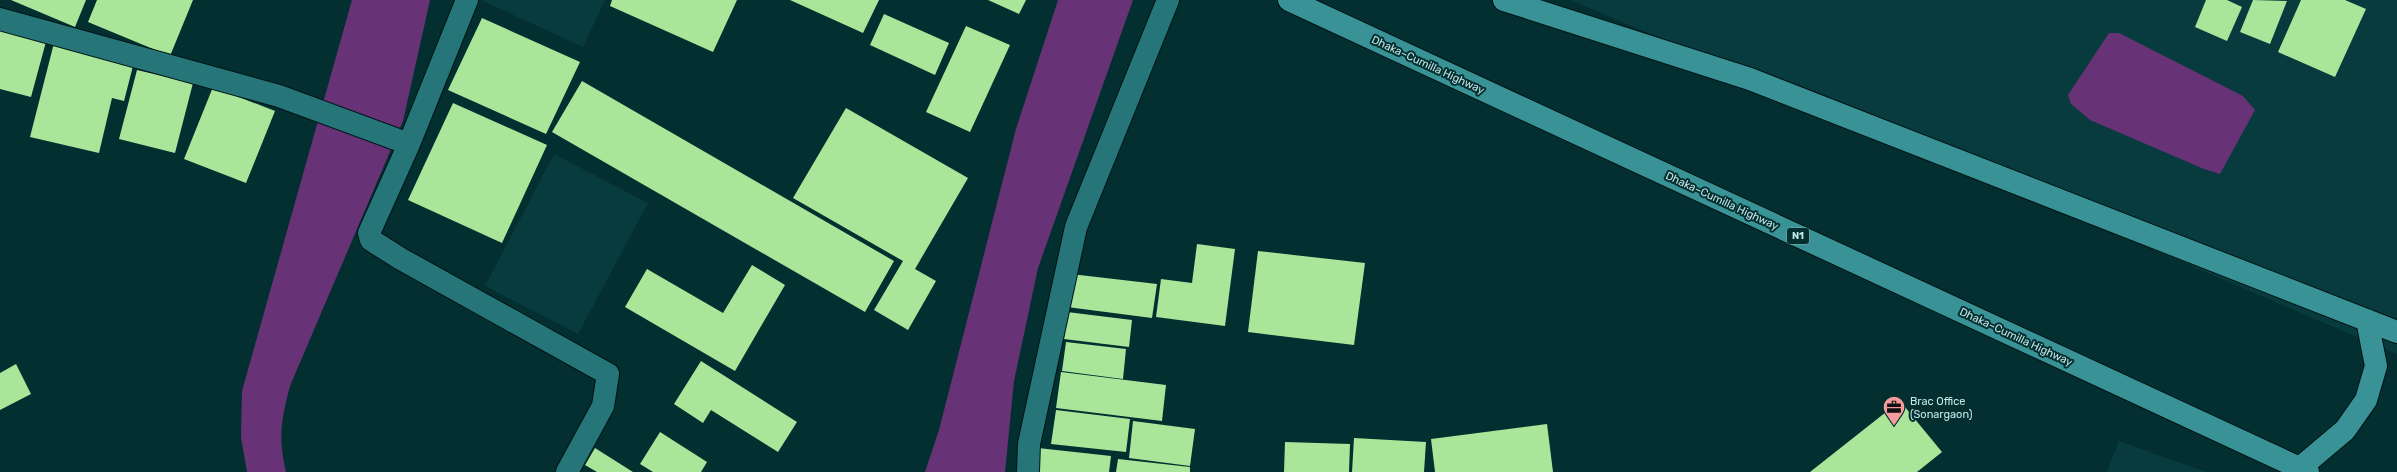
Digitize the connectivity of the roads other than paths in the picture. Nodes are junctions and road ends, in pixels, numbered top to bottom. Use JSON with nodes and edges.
{"nodes":[{"id":1,"x":467,"y":0,"type":"edge"},
{"id":2,"x":1168,"y":0,"type":"edge"},
{"id":3,"x":1288,"y":0,"type":"edge"},
{"id":4,"x":1504,"y":0,"type":"edge"},
{"id":5,"x":0,"y":19,"type":"edge"},
{"id":6,"x":409,"y":144,"type":"junction"},
{"id":7,"x":2367,"y":320,"type":"junction"},
{"id":8,"x":2397,"y":332,"type":"edge"},
{"id":9,"x":2304,"y":470,"type":"edge"},
{"id":10,"x":567,"y":472,"type":"edge"},
{"id":11,"x":1028,"y":472,"type":"edge"}],
"edges":[{"from":1,"to":6,"type":"street"},
{"from":2,"to":11,"type":"street"},
{"from":3,"to":9,"type":"highway","name":"Dhaka–Cumilla Highway","number":"N1"},
{"from":4,"to":7,"type":"highway"},
{"from":5,"to":6,"type":"street"},
{"from":6,"to":10,"type":"street"},
{"from":7,"to":8,"type":"highway"},
{"from":7,"to":9,"type":"highway"}]}
